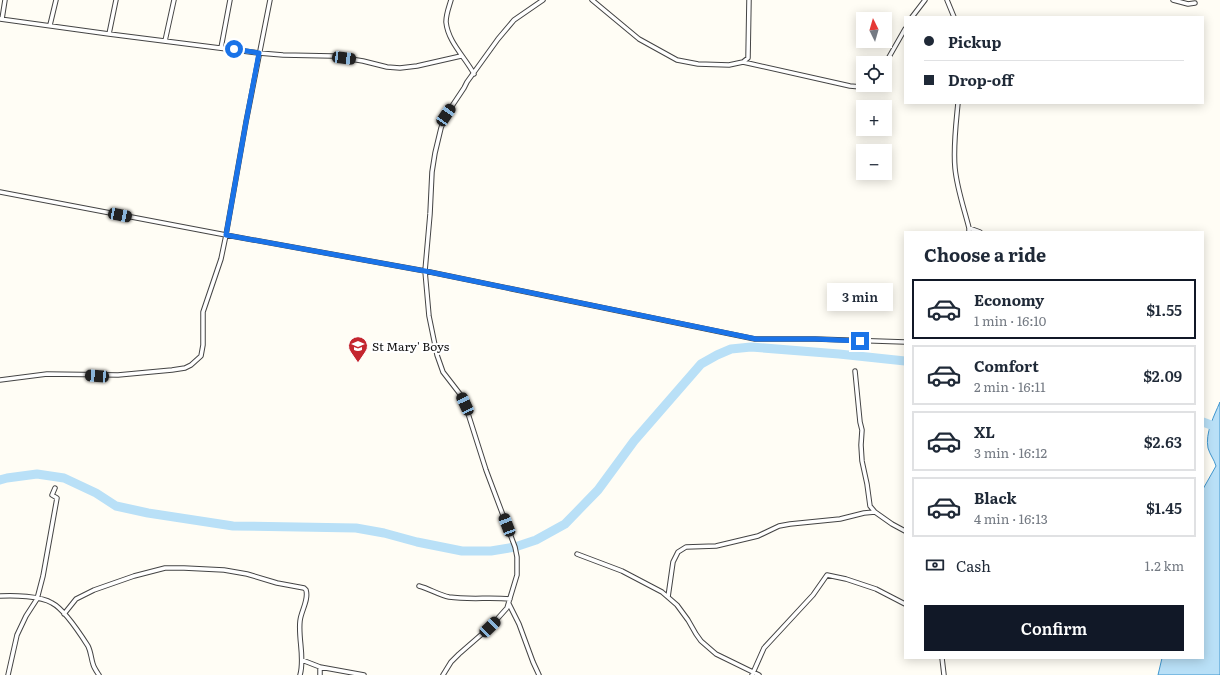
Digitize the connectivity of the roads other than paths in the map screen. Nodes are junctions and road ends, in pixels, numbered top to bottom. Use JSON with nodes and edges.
{"nodes":[{"id":1,"x":5,"y":0,"type":"edge"},
{"id":2,"x":56,"y":0,"type":"edge"},
{"id":3,"x":116,"y":0,"type":"edge"},
{"id":4,"x":174,"y":0,"type":"edge"},
{"id":5,"x":230,"y":0,"type":"edge"},
{"id":6,"x":270,"y":0,"type":"edge"},
{"id":7,"x":451,"y":0,"type":"edge"},
{"id":8,"x":543,"y":0,"type":"edge"},
{"id":9,"x":592,"y":0,"type":"edge"},
{"id":10,"x":749,"y":0,"type":"edge"},
{"id":11,"x":925,"y":0,"type":"edge"},
{"id":12,"x":947,"y":0,"type":"edge"},
{"id":13,"x":1173,"y":0,"type":"edge"},
{"id":14,"x":1195,"y":3,"type":"dead end"},
{"id":15,"x":913,"y":16,"type":"edge"},
{"id":16,"x":954,"y":16,"type":"edge"},
{"id":17,"x":1,"y":19,"type":"edge"},
{"id":18,"x":50,"y":25,"type":"junction"},
{"id":19,"x":904,"y":31,"type":"edge"},
{"id":20,"x":109,"y":34,"type":"junction"},
{"id":21,"x":165,"y":41,"type":"junction"},
{"id":22,"x":221,"y":48,"type":"junction"},
{"id":23,"x":259,"y":53,"type":"junction"},
{"id":24,"x":461,"y":56,"type":"junction"},
{"id":25,"x":890,"y":56,"type":"edge"},
{"id":26,"x":743,"y":62,"type":"junction"},
{"id":27,"x":474,"y":74,"type":"junction"},
{"id":28,"x":856,"y":87,"type":"edge"},
{"id":29,"x":958,"y":104,"type":"edge"},
{"id":30,"x":0,"y":192,"type":"edge"},
{"id":31,"x":969,"y":230,"type":"edge"},
{"id":32,"x":226,"y":235,"type":"junction"},
{"id":33,"x":425,"y":271,"type":"junction"},
{"id":34,"x":904,"y":342,"type":"edge"},
{"id":35,"x":855,"y":371,"type":"dead end"},
{"id":36,"x":0,"y":380,"type":"edge"},
{"id":37,"x":54,"y":488,"type":"dead end"},
{"id":38,"x":875,"y":512,"type":"junction"},
{"id":39,"x":904,"y":530,"type":"edge"},
{"id":40,"x":577,"y":554,"type":"dead end"},
{"id":41,"x":420,"y":586,"type":"dead end"},
{"id":42,"x":0,"y":596,"type":"edge"},
{"id":43,"x":668,"y":597,"type":"junction"},
{"id":44,"x":37,"y":598,"type":"junction"},
{"id":45,"x":510,"y":599,"type":"junction"},
{"id":46,"x":904,"y":603,"type":"edge"},
{"id":47,"x":509,"y":604,"type":"junction"},
{"id":48,"x":64,"y":614,"type":"junction"},
{"id":49,"x":942,"y":659,"type":"edge"},
{"id":50,"x":302,"y":660,"type":"junction"},
{"id":51,"x":320,"y":667,"type":"junction"},
{"id":52,"x":752,"y":673,"type":"edge"},
{"id":53,"x":8,"y":675,"type":"edge"},
{"id":54,"x":99,"y":675,"type":"edge"},
{"id":55,"x":300,"y":675,"type":"edge"},
{"id":56,"x":320,"y":675,"type":"edge"},
{"id":57,"x":364,"y":675,"type":"edge"},
{"id":58,"x":443,"y":675,"type":"edge"},
{"id":59,"x":539,"y":675,"type":"edge"},
{"id":60,"x":759,"y":675,"type":"edge"},
{"id":61,"x":944,"y":675,"type":"edge"}],
"edges":[{"from":1,"to":17,"type":"street"},
{"from":2,"to":18,"type":"street"},
{"from":3,"to":20,"type":"street"},
{"from":4,"to":21,"type":"street"},
{"from":5,"to":22,"type":"street"},
{"from":6,"to":23,"type":"street"},
{"from":7,"to":24,"type":"street"},
{"from":8,"to":27,"type":"street"},
{"from":9,"to":26,"type":"street"},
{"from":10,"to":26,"type":"street"},
{"from":11,"to":15,"type":"street"},
{"from":12,"to":16,"type":"street"},
{"from":13,"to":14,"type":"street"},
{"from":17,"to":18,"type":"street"},
{"from":18,"to":20,"type":"street"},
{"from":19,"to":25,"type":"street"},
{"from":20,"to":21,"type":"street"},
{"from":21,"to":22,"type":"street"},
{"from":22,"to":23,"type":"street"},
{"from":23,"to":24,"type":"street"},
{"from":23,"to":32,"type":"street"},
{"from":24,"to":27,"type":"street"},
{"from":26,"to":28,"type":"street"},
{"from":27,"to":33,"type":"street"},
{"from":29,"to":31,"type":"street"},
{"from":30,"to":32,"type":"street"},
{"from":32,"to":33,"type":"street"},
{"from":32,"to":36,"type":"street"},
{"from":33,"to":34,"type":"street"},
{"from":33,"to":45,"type":"street"},
{"from":35,"to":38,"type":"street"},
{"from":37,"to":44,"type":"street"},
{"from":38,"to":39,"type":"street"},
{"from":38,"to":43,"type":"street"},
{"from":40,"to":43,"type":"street"},
{"from":41,"to":45,"type":"street"},
{"from":42,"to":44,"type":"street"},
{"from":43,"to":52,"type":"street"},
{"from":44,"to":48,"type":"street"},
{"from":44,"to":53,"type":"street"},
{"from":45,"to":47,"type":"street"},
{"from":46,"to":52,"type":"street"},
{"from":47,"to":58,"type":"street"},
{"from":47,"to":59,"type":"street"},
{"from":48,"to":50,"type":"street"},
{"from":48,"to":54,"type":"street"},
{"from":49,"to":61,"type":"street"},
{"from":50,"to":51,"type":"street"},
{"from":50,"to":55,"type":"street"},
{"from":51,"to":56,"type":"street"},
{"from":51,"to":57,"type":"street"},
{"from":52,"to":60,"type":"street"}]}
